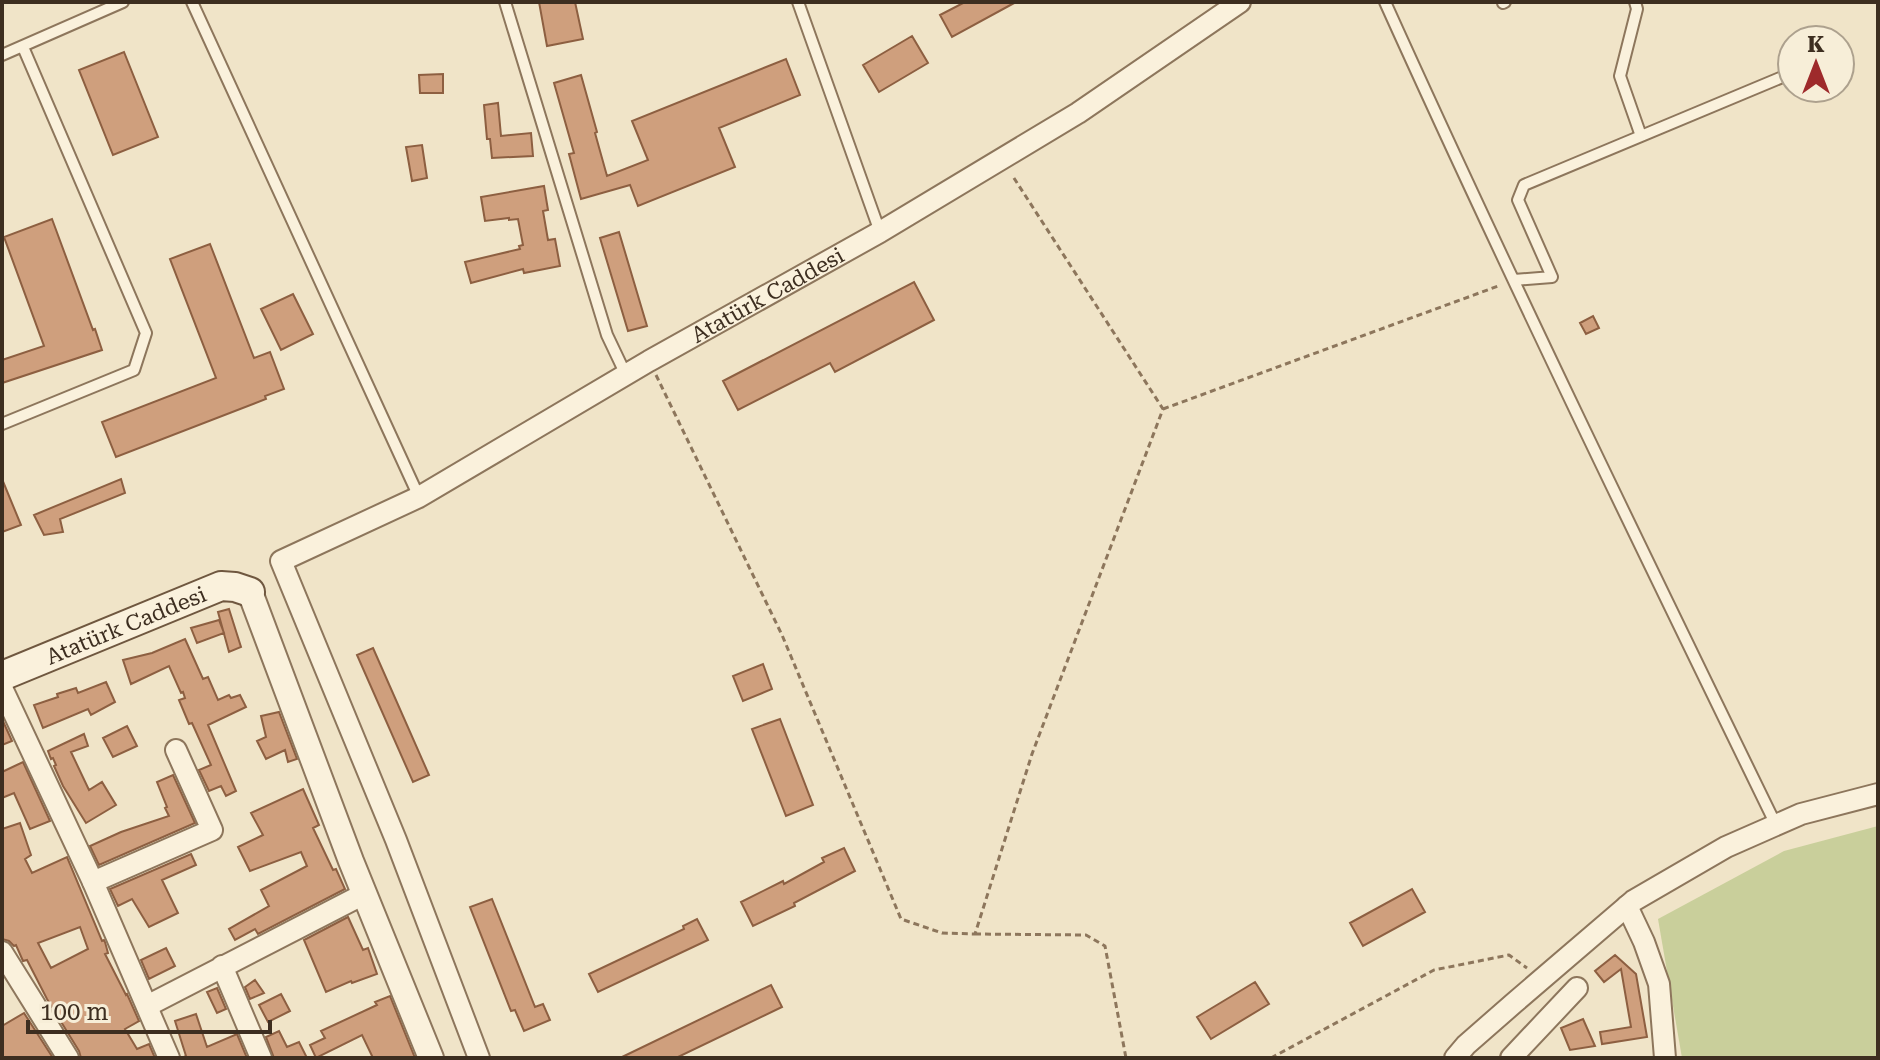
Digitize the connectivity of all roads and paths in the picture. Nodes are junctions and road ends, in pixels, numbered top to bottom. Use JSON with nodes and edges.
{"nodes":[{"id":1,"x":123,"y":2,"type":"edge"},
{"id":2,"x":192,"y":2,"type":"edge"},
{"id":3,"x":505,"y":2,"type":"edge"},
{"id":4,"x":798,"y":2,"type":"edge"},
{"id":5,"x":1240,"y":2,"type":"edge"},
{"id":6,"x":1385,"y":2,"type":"edge"},
{"id":7,"x":1635,"y":2,"type":"edge"},
{"id":8,"x":23,"y":47,"type":"junction"},
{"id":9,"x":2,"y":55,"type":"edge"},
{"id":10,"x":1776,"y":80,"type":"edge"},
{"id":11,"x":1641,"y":136,"type":"junction"},
{"id":12,"x":1001,"y":159,"type":"junction"},
{"id":13,"x":880,"y":232,"type":"junction"},
{"id":14,"x":1514,"y":280,"type":"junction"},
{"id":15,"x":649,"y":361,"type":"junction"},
{"id":16,"x":626,"y":375,"type":"junction"},
{"id":17,"x":1163,"y":409,"type":"junction"},
{"id":18,"x":2,"y":424,"type":"edge"},
{"id":19,"x":419,"y":497,"type":"junction"},
{"id":20,"x":250,"y":592,"type":"joint"},
{"id":21,"x":2,"y":676,"type":"edge"},
{"id":22,"x":2,"y":688,"type":"edge"},
{"id":23,"x":176,"y":750,"type":"dead end"},
{"id":24,"x":1878,"y":794,"type":"edge"},
{"id":25,"x":1776,"y":825,"type":"junction"},
{"id":26,"x":93,"y":882,"type":"junction"},
{"id":27,"x":364,"y":894,"type":"junction"},
{"id":28,"x":1627,"y":906,"type":"junction"},
{"id":29,"x":975,"y":934,"type":"junction"},
{"id":30,"x":2,"y":952,"type":"edge"},
{"id":31,"x":222,"y":966,"type":"junction"},
{"id":32,"x":8,"y":975,"type":"edge"},
{"id":33,"x":1543,"y":978,"type":"junction"},
{"id":34,"x":1577,"y":988,"type":"dead end"},
{"id":35,"x":147,"y":1006,"type":"junction"},
{"id":36,"x":68,"y":1058,"type":"edge"},
{"id":37,"x":169,"y":1058,"type":"edge"},
{"id":38,"x":261,"y":1058,"type":"edge"},
{"id":39,"x":431,"y":1058,"type":"edge"},
{"id":40,"x":479,"y":1058,"type":"edge"},
{"id":41,"x":1126,"y":1058,"type":"edge"},
{"id":42,"x":1271,"y":1058,"type":"edge"},
{"id":43,"x":1455,"y":1058,"type":"edge"},
{"id":44,"x":1511,"y":1058,"type":"edge"},
{"id":45,"x":1665,"y":1058,"type":"edge"}],
"edges":[{"from":1,"to":8,"type":"lane"},
{"from":2,"to":19,"type":"lane"},
{"from":3,"to":16,"type":"lane"},
{"from":4,"to":13,"type":"lane"},
{"from":5,"to":12,"type":"street","name":"Atatürk Caddesi"},
{"from":6,"to":14,"type":"lane"},
{"from":7,"to":11,"type":"lane"},
{"from":8,"to":9,"type":"lane"},
{"from":8,"to":18,"type":"lane"},
{"from":10,"to":11,"type":"lane"},
{"from":11,"to":14,"type":"lane"},
{"from":12,"to":13,"type":"street","name":"Atatürk Caddesi"},
{"from":12,"to":17,"type":"path"},
{"from":13,"to":15,"type":"street","name":"Atatürk Caddesi"},
{"from":14,"to":17,"type":"path"},
{"from":14,"to":25,"type":"lane"},
{"from":15,"to":16,"type":"street","name":"Atatürk Caddesi"},
{"from":15,"to":29,"type":"path"},
{"from":16,"to":19,"type":"street","name":"Atatürk Caddesi"},
{"from":17,"to":29,"type":"path"},
{"from":19,"to":40,"type":"street","name":"Atatürk Caddesi"},
{"from":20,"to":21,"type":"main road","name":"Atatürk Caddesi"},
{"from":20,"to":27,"type":"street"},
{"from":22,"to":26,"type":"street"},
{"from":23,"to":26,"type":"street"},
{"from":24,"to":25,"type":"street"},
{"from":25,"to":28,"type":"street"},
{"from":26,"to":35,"type":"street"},
{"from":27,"to":31,"type":"street"},
{"from":27,"to":39,"type":"street"},
{"from":28,"to":33,"type":"street"},
{"from":28,"to":45,"type":"street"},
{"from":29,"to":41,"type":"path"},
{"from":30,"to":32,"type":"street"},
{"from":31,"to":35,"type":"street"},
{"from":31,"to":38,"type":"street"},
{"from":32,"to":36,"type":"street"},
{"from":33,"to":42,"type":"path"},
{"from":33,"to":43,"type":"street"},
{"from":34,"to":44,"type":"street"},
{"from":35,"to":37,"type":"street"}]}
